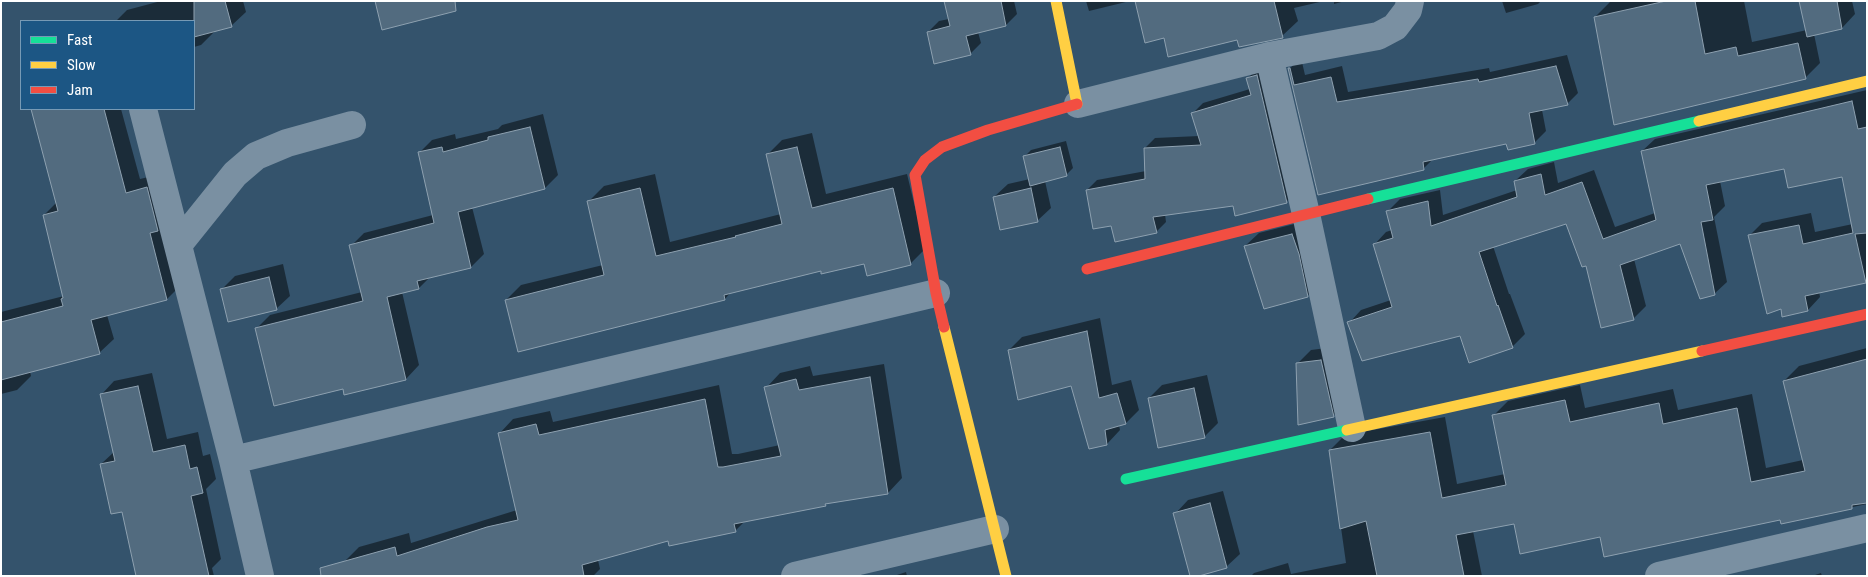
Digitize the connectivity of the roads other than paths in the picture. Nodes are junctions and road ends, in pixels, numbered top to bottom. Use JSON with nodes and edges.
{"nodes":[{"id":1,"x":1056,"y":1,"type":"edge"},
{"id":2,"x":1410,"y":1,"type":"edge"},
{"id":3,"x":1269,"y":56,"type":"junction"},
{"id":4,"x":1867,"y":81,"type":"edge"},
{"id":5,"x":1078,"y":104,"type":"junction"},
{"id":6,"x":143,"y":110,"type":"edge"},
{"id":7,"x":352,"y":125,"type":"dead end"},
{"id":8,"x":1306,"y":214,"type":"junction"},
{"id":9,"x":178,"y":245,"type":"junction"},
{"id":10,"x":1087,"y":269,"type":"dead end"},
{"id":11,"x":936,"y":293,"type":"junction"},
{"id":12,"x":1867,"y":314,"type":"edge"},
{"id":13,"x":1352,"y":428,"type":"junction"},
{"id":14,"x":233,"y":460,"type":"junction"},
{"id":15,"x":1126,"y":479,"type":"dead end"},
{"id":16,"x":1867,"y":528,"type":"edge"},
{"id":17,"x":995,"y":529,"type":"junction"},
{"id":18,"x":260,"y":576,"type":"edge"},
{"id":19,"x":796,"y":576,"type":"edge"},
{"id":20,"x":1006,"y":576,"type":"edge"},
{"id":21,"x":1659,"y":576,"type":"edge"}],
"edges":[{"from":1,"to":5,"type":"street"},
{"from":2,"to":3,"type":"street"},
{"from":3,"to":5,"type":"street"},
{"from":3,"to":8,"type":"street"},
{"from":4,"to":8,"type":"street"},
{"from":5,"to":11,"type":"street"},
{"from":6,"to":9,"type":"street"},
{"from":7,"to":9,"type":"street"},
{"from":8,"to":10,"type":"street"},
{"from":8,"to":13,"type":"street"},
{"from":9,"to":14,"type":"street"},
{"from":11,"to":14,"type":"street"},
{"from":11,"to":17,"type":"street"},
{"from":12,"to":13,"type":"street"},
{"from":13,"to":15,"type":"street"},
{"from":14,"to":18,"type":"street"},
{"from":16,"to":21,"type":"street"},
{"from":17,"to":19,"type":"street"},
{"from":17,"to":20,"type":"street"}]}
